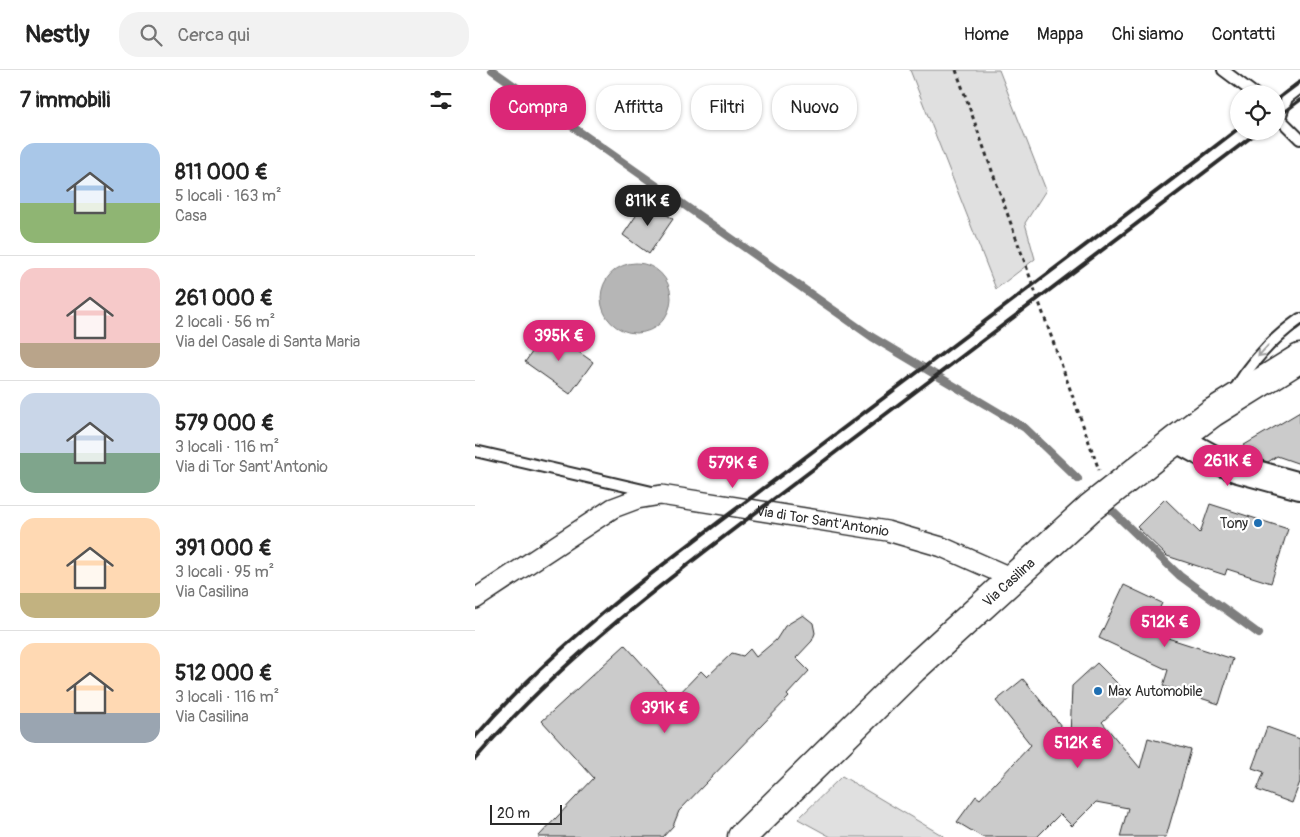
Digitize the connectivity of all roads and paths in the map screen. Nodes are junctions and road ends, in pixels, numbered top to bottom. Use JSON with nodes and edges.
{"nodes":[{"id":1,"x":956,"y":70,"type":"edge"},
{"id":2,"x":1223,"y":70,"type":"edge"},
{"id":3,"x":1243,"y":85,"type":"edge"},
{"id":4,"x":1300,"y":88,"type":"edge"},
{"id":5,"x":1285,"y":102,"type":"edge"},
{"id":6,"x":1285,"y":123,"type":"edge"},
{"id":7,"x":1300,"y":139,"type":"edge"},
{"id":8,"x":1300,"y":319,"type":"edge"},
{"id":9,"x":1300,"y":358,"type":"edge"},
{"id":10,"x":1224,"y":406,"type":"junction"},
{"id":11,"x":1177,"y":439,"type":"junction"},
{"id":12,"x":475,"y":451,"type":"edge"},
{"id":13,"x":1300,"y":486,"type":"edge"},
{"id":14,"x":1107,"y":494,"type":"junction"},
{"id":15,"x":668,"y":496,"type":"junction"},
{"id":16,"x":1012,"y":578,"type":"junction"},
{"id":17,"x":475,"y":599,"type":"edge"},
{"id":18,"x":743,"y":837,"type":"edge"}],
"edges":[{"from":1,"to":14,"type":"path"},
{"from":2,"to":3,"type":"lane"},
{"from":4,"to":5,"type":"lane"},
{"from":6,"to":7,"type":"lane"},
{"from":8,"to":10,"type":"lane","one_way":true},
{"from":9,"to":10,"type":"main road","name":"Via Casilina"},
{"from":10,"to":11,"type":"main road","name":"Via Casilina"},
{"from":11,"to":13,"type":"street"},
{"from":11,"to":14,"type":"main road","name":"Via Casilina"},
{"from":12,"to":15,"type":"lane"},
{"from":14,"to":16,"type":"main road","name":"Via Casilina"},
{"from":15,"to":16,"type":"street","name":"Via di Tor Sant'Antonio"},
{"from":15,"to":17,"type":"street","name":"Via di Tor Sant'Antonio"},
{"from":16,"to":18,"type":"main road","name":"Via Casilina"}]}
